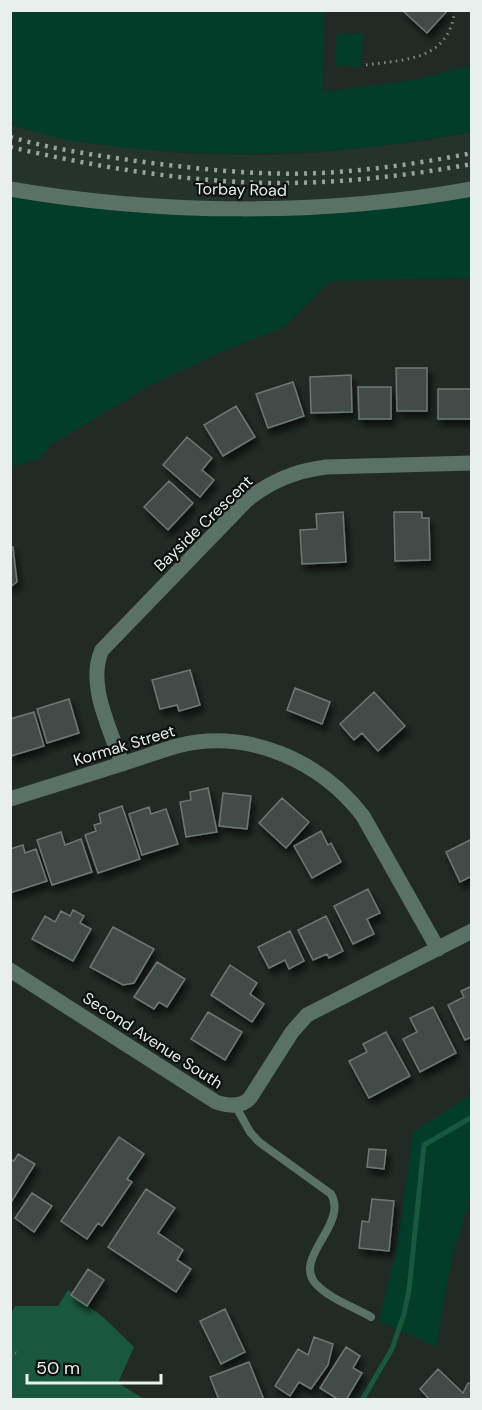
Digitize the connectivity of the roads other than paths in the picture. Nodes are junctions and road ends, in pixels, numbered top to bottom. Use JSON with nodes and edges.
{"nodes":[{"id":1,"x":10,"y":189,"type":"edge"},
{"id":2,"x":471,"y":189,"type":"edge"},
{"id":3,"x":471,"y":463,"type":"edge"},
{"id":4,"x":122,"y":764,"type":"junction"},
{"id":5,"x":10,"y":799,"type":"edge"},
{"id":6,"x":471,"y":930,"type":"edge"},
{"id":7,"x":438,"y":949,"type":"junction"},
{"id":8,"x":10,"y":970,"type":"edge"},
{"id":9,"x":235,"y":1106,"type":"junction"},
{"id":10,"x":371,"y":1317,"type":"dead end"}],
"edges":[{"from":1,"to":2,"type":"street","name":"Torbay Road"},
{"from":3,"to":4,"type":"street","name":"Bayside Crescent"},
{"from":4,"to":5,"type":"street","name":"Kormak Street"},
{"from":4,"to":7,"type":"street","name":"Kormak Street"},
{"from":6,"to":7,"type":"street","name":"Second Avenue South"},
{"from":7,"to":9,"type":"street","name":"Second Avenue South"},
{"from":8,"to":9,"type":"street","name":"Second Avenue South"},
{"from":9,"to":10,"type":"lane"}]}
